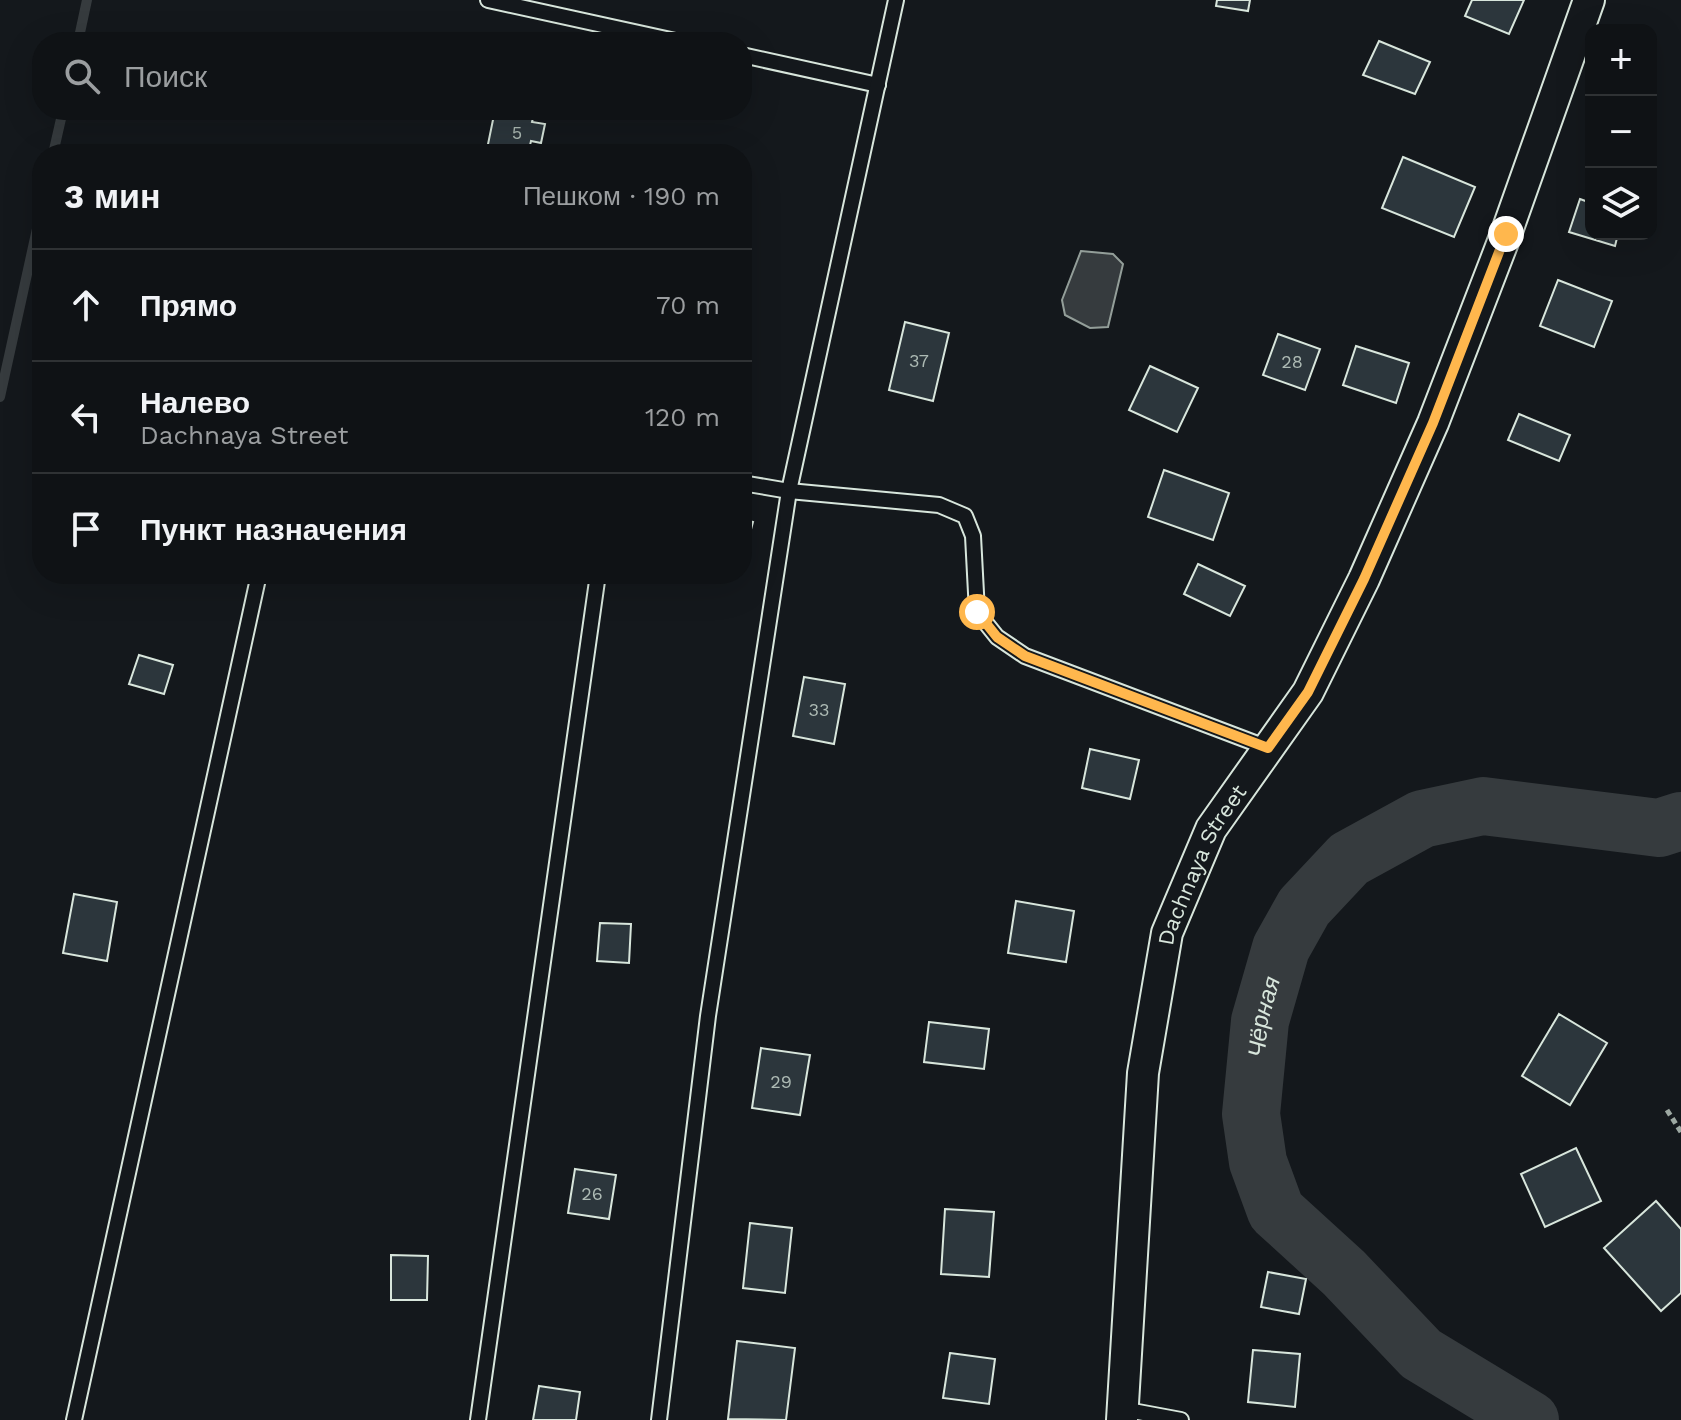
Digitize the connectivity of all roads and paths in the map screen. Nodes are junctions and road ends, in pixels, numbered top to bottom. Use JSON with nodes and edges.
{"nodes":[{"id":1,"x":488,"y":0,"type":"edge"},
{"id":2,"x":896,"y":0,"type":"edge"},
{"id":3,"x":1589,"y":0,"type":"edge"},
{"id":4,"x":634,"y":32,"type":"edge"},
{"id":5,"x":752,"y":57,"type":"edge"},
{"id":6,"x":878,"y":85,"type":"junction"},
{"id":7,"x":752,"y":485,"type":"edge"},
{"id":8,"x":789,"y":491,"type":"junction"},
{"id":9,"x":257,"y":584,"type":"edge"},
{"id":10,"x":597,"y":584,"type":"edge"},
{"id":11,"x":1268,"y":748,"type":"junction"},
{"id":12,"x":1667,"y":1110,"type":"dead end"},
{"id":13,"x":1681,"y":1132,"type":"edge"},
{"id":14,"x":1122,"y":1415,"type":"edge"},
{"id":15,"x":74,"y":1420,"type":"edge"},
{"id":16,"x":478,"y":1420,"type":"edge"},
{"id":17,"x":659,"y":1420,"type":"edge"},
{"id":18,"x":1181,"y":1420,"type":"edge"}],
"edges":[{"from":1,"to":4,"type":"lane"},
{"from":2,"to":6,"type":"lane"},
{"from":3,"to":11,"type":"street","name":"Dachnaya Street"},
{"from":5,"to":6,"type":"lane"},
{"from":6,"to":8,"type":"lane"},
{"from":7,"to":8,"type":"lane"},
{"from":8,"to":11,"type":"lane"},
{"from":8,"to":17,"type":"lane"},
{"from":9,"to":15,"type":"lane"},
{"from":10,"to":16,"type":"lane"},
{"from":11,"to":14,"type":"street","name":"Dachnaya Street"},
{"from":12,"to":13,"type":"path"},
{"from":14,"to":18,"type":"lane"}]}
